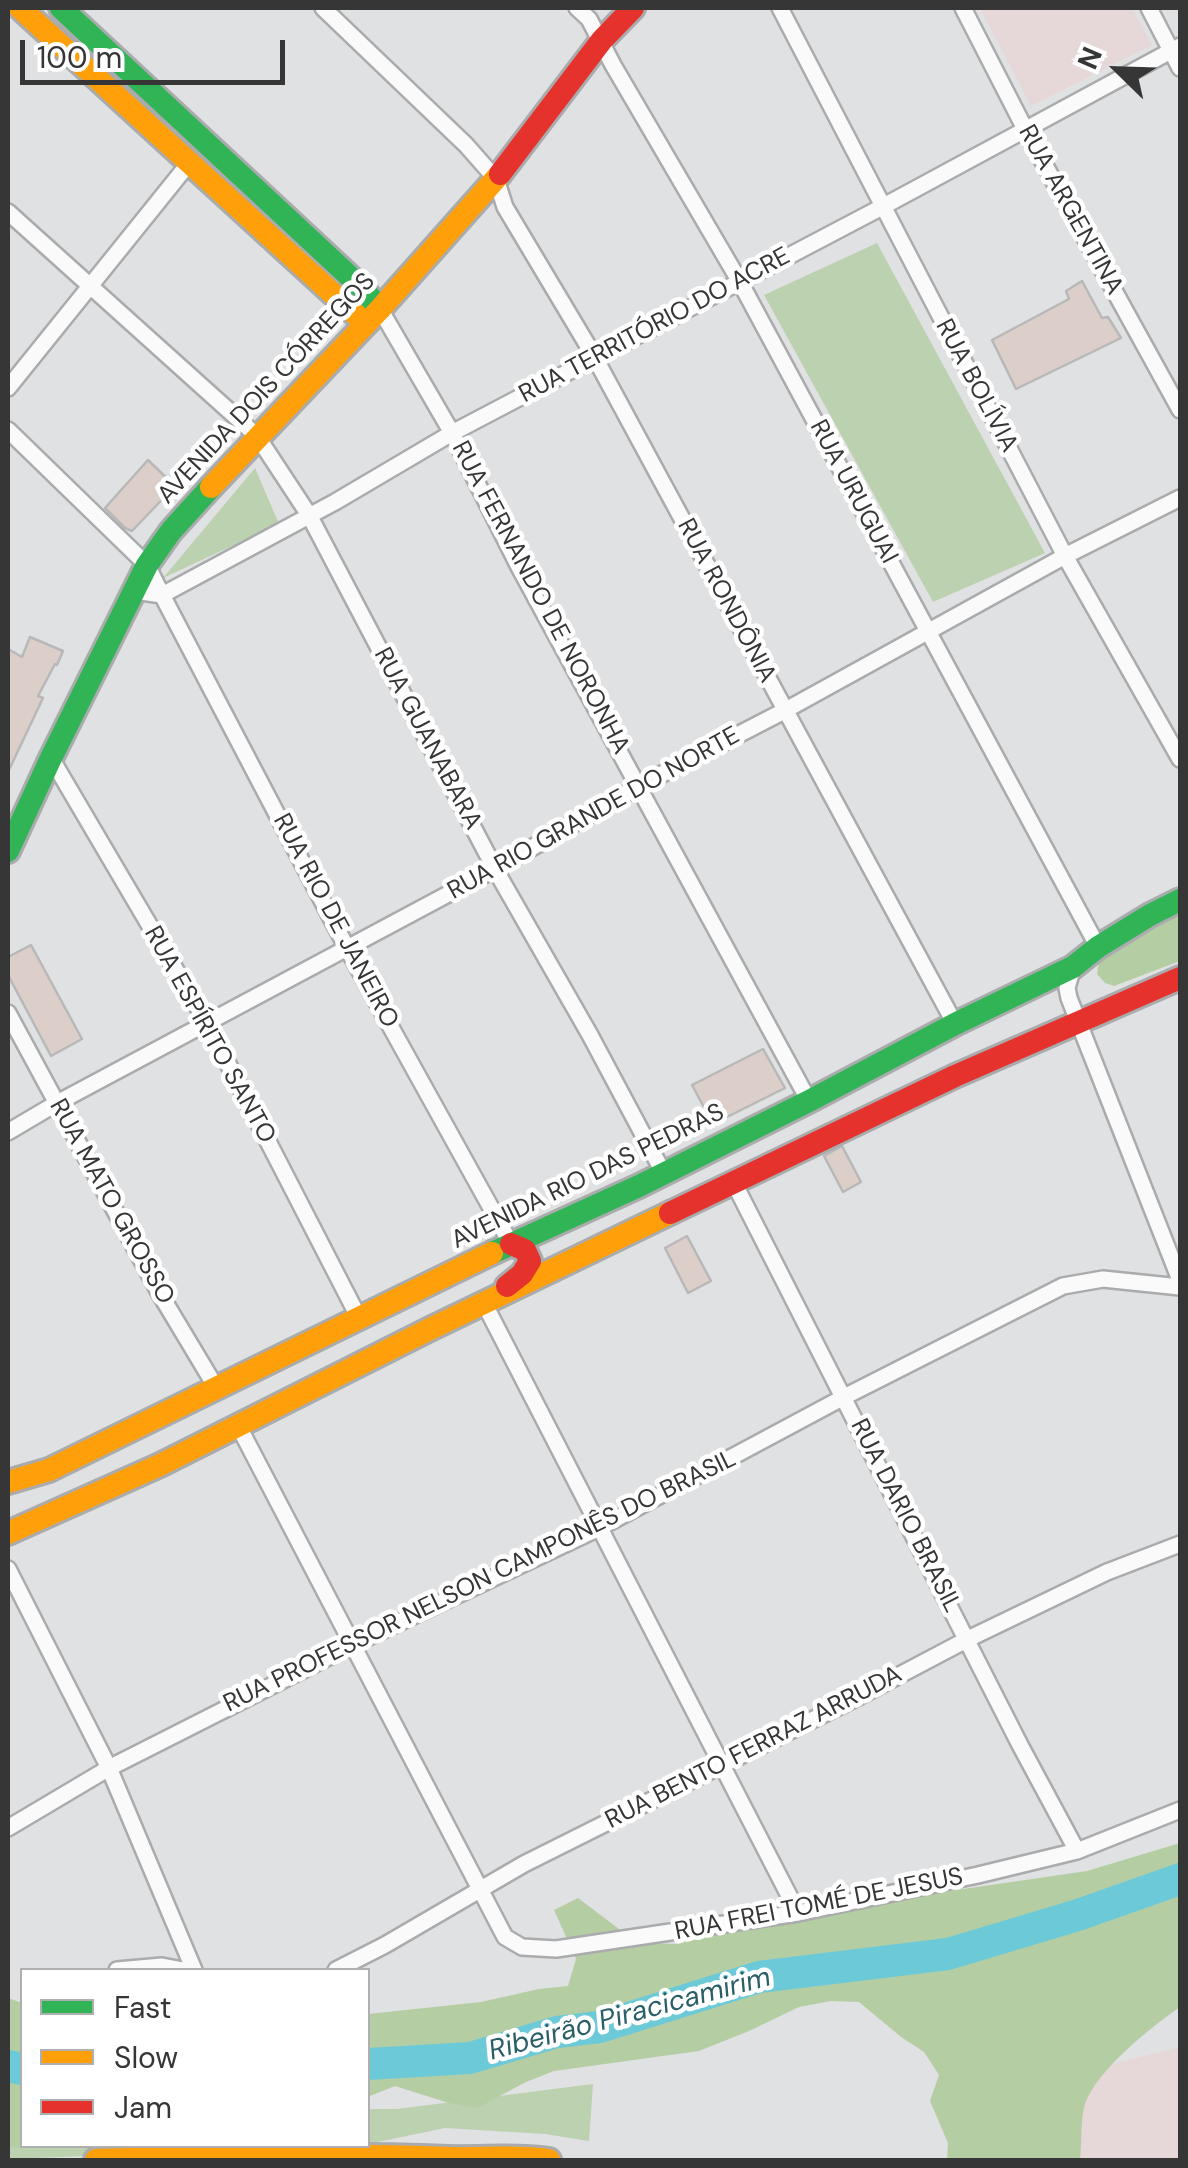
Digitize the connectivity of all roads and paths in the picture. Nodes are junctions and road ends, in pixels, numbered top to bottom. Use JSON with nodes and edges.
{"nodes":[{"id":1,"x":20,"y":8,"type":"edge"},
{"id":2,"x":61,"y":8,"type":"edge"},
{"id":3,"x":323,"y":8,"type":"edge"},
{"id":4,"x":577,"y":8,"type":"edge"},
{"id":5,"x":633,"y":8,"type":"edge"},
{"id":6,"x":780,"y":8,"type":"edge"},
{"id":7,"x":963,"y":8,"type":"edge"},
{"id":8,"x":1148,"y":8,"type":"edge"},
{"id":9,"x":602,"y":40,"type":"junction"},
{"id":10,"x":1176,"y":48,"type":"edge"},
{"id":11,"x":1180,"y":68,"type":"edge"},
{"id":12,"x":1025,"y":129,"type":"junction"},
{"id":13,"x":190,"y":162,"type":"junction"},
{"id":14,"x":496,"y":179,"type":"junction"},
{"id":15,"x":882,"y":207,"type":"junction"},
{"id":16,"x":8,"y":212,"type":"edge"},
{"id":17,"x":740,"y":282,"type":"junction"},
{"id":18,"x":89,"y":285,"type":"junction"},
{"id":19,"x":373,"y":316,"type":"junction"},
{"id":20,"x":594,"y":356,"type":"junction"},
{"id":21,"x":8,"y":388,"type":"edge"},
{"id":22,"x":1180,"y":410,"type":"edge"},
{"id":23,"x":8,"y":430,"type":"edge"},
{"id":24,"x":452,"y":433,"type":"junction"},
{"id":25,"x":256,"y":436,"type":"junction"},
{"id":26,"x":1180,"y":498,"type":"edge"},
{"id":27,"x":308,"y":515,"type":"junction"},
{"id":28,"x":1065,"y":556,"type":"junction"},
{"id":29,"x":147,"y":565,"type":"junction"},
{"id":30,"x":134,"y":590,"type":"junction"},
{"id":31,"x":162,"y":596,"type":"junction"},
{"id":32,"x":930,"y":632,"type":"junction"},
{"id":33,"x":784,"y":711,"type":"junction"},
{"id":34,"x":51,"y":758,"type":"junction"},
{"id":35,"x":1180,"y":759,"type":"edge"},
{"id":36,"x":640,"y":786,"type":"junction"},
{"id":37,"x":8,"y":851,"type":"edge"},
{"id":38,"x":495,"y":869,"type":"junction"},
{"id":39,"x":1180,"y":900,"type":"edge"},
{"id":40,"x":1098,"y":947,"type":"junction"},
{"id":41,"x":347,"y":948,"type":"junction"},
{"id":42,"x":1073,"y":967,"type":"junction"},
{"id":43,"x":1180,"y":978,"type":"edge"},
{"id":44,"x":8,"y":1013,"type":"edge"},
{"id":45,"x":1077,"y":1020,"type":"junction"},
{"id":46,"x":207,"y":1023,"type":"junction"},
{"id":47,"x":955,"y":1024,"type":"junction"},
{"id":48,"x":809,"y":1101,"type":"junction"},
{"id":49,"x":57,"y":1103,"type":"junction"},
{"id":50,"x":8,"y":1132,"type":"edge"},
{"id":51,"x":663,"y":1172,"type":"junction"},
{"id":52,"x":733,"y":1181,"type":"junction"},
{"id":53,"x":511,"y":1244,"type":"junction"},
{"id":54,"x":1180,"y":1283,"type":"edge"},
{"id":55,"x":484,"y":1303,"type":"junction"},
{"id":56,"x":359,"y":1318,"type":"junction"},
{"id":57,"x":218,"y":1389,"type":"junction"},
{"id":58,"x":844,"y":1397,"type":"junction"},
{"id":59,"x":239,"y":1427,"type":"junction"},
{"id":60,"x":8,"y":1482,"type":"edge"},
{"id":61,"x":600,"y":1528,"type":"junction"},
{"id":62,"x":8,"y":1533,"type":"edge"},
{"id":63,"x":1180,"y":1544,"type":"edge"},
{"id":64,"x":8,"y":1569,"type":"edge"},
{"id":65,"x":968,"y":1639,"type":"junction"},
{"id":66,"x":354,"y":1644,"type":"junction"},
{"id":67,"x":722,"y":1765,"type":"junction"},
{"id":68,"x":109,"y":1768,"type":"junction"},
{"id":69,"x":1180,"y":1810,"type":"edge"},
{"id":70,"x":8,"y":1828,"type":"edge"},
{"id":71,"x":1077,"y":1850,"type":"junction"},
{"id":72,"x":478,"y":1889,"type":"junction"},
{"id":73,"x":798,"y":1913,"type":"junction"},
{"id":74,"x":140,"y":1968,"type":"edge"},
{"id":75,"x":172,"y":1968,"type":"edge"},
{"id":76,"x":193,"y":1968,"type":"edge"},
{"id":77,"x":340,"y":1968,"type":"edge"},
{"id":78,"x":96,"y":2160,"type":"edge"},
{"id":79,"x":537,"y":2160,"type":"edge"}],
"edges":[{"from":1,"to":13,"type":"main road"},
{"from":2,"to":19,"type":"main road"},
{"from":3,"to":14,"type":"street","name":"RUA RONDÔNIA"},
{"from":4,"to":9,"type":"street","name":"RUA URUGUAI"},
{"from":5,"to":9,"type":"main road","name":"AVENIDA DOIS CÓRREGOS"},
{"from":6,"to":15,"type":"street","name":"RUA BOLÍVIA"},
{"from":7,"to":12,"type":"street","name":"RUA ARGENTINA"},
{"from":8,"to":10,"type":"street"},
{"from":9,"to":14,"type":"main road","name":"AVENIDA DOIS CÓRREGOS"},
{"from":9,"to":17,"type":"street","name":"RUA URUGUAI"},
{"from":10,"to":11,"type":"street"},
{"from":10,"to":12,"type":"street","name":"RUA TERRITÓRIO DO ACRE"},
{"from":12,"to":15,"type":"street","name":"RUA TERRITÓRIO DO ACRE"},
{"from":12,"to":22,"type":"street","name":"RUA ARGENTINA"},
{"from":13,"to":18,"type":"street"},
{"from":13,"to":19,"type":"main road"},
{"from":14,"to":19,"type":"main road","name":"AVENIDA DOIS CÓRREGOS"},
{"from":14,"to":20,"type":"street","name":"RUA RONDÔNIA"},
{"from":15,"to":17,"type":"street","name":"RUA TERRITÓRIO DO ACRE"},
{"from":15,"to":28,"type":"street","name":"RUA BOLÍVIA"},
{"from":16,"to":18,"type":"street","name":"RUA GUANABARA"},
{"from":17,"to":20,"type":"street","name":"RUA TERRITÓRIO DO ACRE"},
{"from":17,"to":32,"type":"street","name":"RUA URUGUAI"},
{"from":18,"to":21,"type":"street"},
{"from":18,"to":25,"type":"street","name":"RUA GUANABARA"},
{"from":19,"to":24,"type":"street","name":"RUA FERNANDO DE NORONHA"},
{"from":19,"to":25,"type":"main road","name":"AVENIDA DOIS CÓRREGOS"},
{"from":20,"to":24,"type":"street","name":"RUA TERRITÓRIO DO ACRE"},
{"from":20,"to":33,"type":"street","name":"RUA RONDÔNIA"},
{"from":23,"to":29,"type":"street"},
{"from":24,"to":27,"type":"street","name":"RUA TERRITÓRIO DO ACRE"},
{"from":24,"to":36,"type":"street","name":"RUA FERNANDO DE NORONHA"},
{"from":25,"to":27,"type":"street","name":"RUA GUANABARA"},
{"from":25,"to":29,"type":"main road","name":"AVENIDA DOIS CÓRREGOS"},
{"from":26,"to":28,"type":"street","name":"RUA RIO GRANDE DO NORTE"},
{"from":27,"to":31,"type":"street","name":"RUA TERRITÓRIO DO ACRE"},
{"from":27,"to":38,"type":"street","name":"RUA GUANABARA"},
{"from":28,"to":32,"type":"street","name":"RUA RIO GRANDE DO NORTE"},
{"from":28,"to":35,"type":"street","name":"RUA BOLÍVIA"},
{"from":29,"to":30,"type":"main road","name":"AVENIDA DOIS CÓRREGOS"},
{"from":29,"to":31,"type":"street"},
{"from":30,"to":31,"type":"street"},
{"from":30,"to":34,"type":"main road","name":"AVENIDA DOIS CÓRREGOS"},
{"from":31,"to":41,"type":"street","name":"RUA RIO DE JANEIRO"},
{"from":32,"to":33,"type":"street","name":"RUA RIO GRANDE DO NORTE"},
{"from":32,"to":40,"type":"street","name":"RUA URUGUAI"},
{"from":33,"to":36,"type":"street","name":"RUA RIO GRANDE DO NORTE"},
{"from":33,"to":47,"type":"street","name":"RUA RONDÔNIA"},
{"from":34,"to":37,"type":"main road","name":"AVENIDA DOIS CÓRREGOS"},
{"from":34,"to":46,"type":"street","name":"RUA ESPÍRITO SANTO"},
{"from":36,"to":38,"type":"street","name":"RUA RIO GRANDE DO NORTE"},
{"from":36,"to":48,"type":"street","name":"RUA FERNANDO DE NORONHA"},
{"from":38,"to":41,"type":"street","name":"RUA RIO GRANDE DO NORTE"},
{"from":38,"to":51,"type":"street","name":"RUA GUANABARA"},
{"from":39,"to":40,"type":"main road","name":"AVENIDA RIO DAS PEDRAS"},
{"from":40,"to":42,"type":"main road","name":"AVENIDA RIO DAS PEDRAS"},
{"from":41,"to":46,"type":"street","name":"RUA RIO GRANDE DO NORTE"},
{"from":41,"to":53,"type":"street","name":"RUA RIO DE JANEIRO"},
{"from":42,"to":45,"type":"street"},
{"from":42,"to":47,"type":"main road","name":"AVENIDA RIO DAS PEDRAS"},
{"from":43,"to":45,"type":"main road"},
{"from":44,"to":49,"type":"street","name":"RUA MATO GROSSO"},
{"from":45,"to":52,"type":"main road"},
{"from":45,"to":54,"type":"street"},
{"from":46,"to":49,"type":"street","name":"RUA RIO GRANDE DO NORTE"},
{"from":46,"to":56,"type":"street","name":"RUA ESPÍRITO SANTO"},
{"from":47,"to":48,"type":"main road","name":"AVENIDA RIO DAS PEDRAS"},
{"from":48,"to":51,"type":"main road","name":"AVENIDA RIO DAS PEDRAS"},
{"from":49,"to":50,"type":"street","name":"RUA RIO GRANDE DO NORTE"},
{"from":49,"to":57,"type":"street","name":"RUA MATO GROSSO"},
{"from":51,"to":53,"type":"main road","name":"AVENIDA RIO DAS PEDRAS"},
{"from":52,"to":55,"type":"main road"},
{"from":52,"to":58,"type":"street","name":"RUA DARIO BRASIL"},
{"from":53,"to":55,"type":"main road"},
{"from":53,"to":56,"type":"main road","name":"AVENIDA RIO DAS PEDRAS"},
{"from":54,"to":58,"type":"street","name":"RUA PROFESSOR NELSON CAMPONÊS DO BRASIL"},
{"from":55,"to":59,"type":"main road"},
{"from":55,"to":61,"type":"street"},
{"from":56,"to":57,"type":"main road","name":"AVENIDA RIO DAS PEDRAS"},
{"from":57,"to":60,"type":"main road","name":"AVENIDA RIO DAS PEDRAS"},
{"from":58,"to":61,"type":"street","name":"RUA PROFESSOR NELSON CAMPONÊS DO BRASIL"},
{"from":58,"to":65,"type":"street","name":"RUA DARIO BRASIL"},
{"from":59,"to":62,"type":"main road"},
{"from":59,"to":66,"type":"street","name":"RUA FREI TOMÉ DE JESUS"},
{"from":61,"to":66,"type":"street","name":"RUA PROFESSOR NELSON CAMPONÊS DO BRASIL"},
{"from":61,"to":67,"type":"street"},
{"from":63,"to":65,"type":"street","name":"RUA BENTO FERRAZ ARRUDA"},
{"from":64,"to":68,"type":"street"},
{"from":65,"to":67,"type":"street","name":"RUA BENTO FERRAZ ARRUDA"},
{"from":65,"to":71,"type":"street","name":"RUA DARIO BRASIL"},
{"from":66,"to":68,"type":"street","name":"RUA PROFESSOR NELSON CAMPONÊS DO BRASIL"},
{"from":66,"to":72,"type":"street","name":"RUA FREI TOMÉ DE JESUS"},
{"from":67,"to":72,"type":"street","name":"RUA BENTO FERRAZ ARRUDA"},
{"from":67,"to":73,"type":"street"},
{"from":68,"to":70,"type":"street","name":"RUA PROFESSOR NELSON CAMPONÊS DO BRASIL"},
{"from":68,"to":76,"type":"street"},
{"from":69,"to":71,"type":"street","name":"RUA FREI TOMÉ DE JESUS"},
{"from":71,"to":73,"type":"street","name":"RUA FREI TOMÉ DE JESUS"},
{"from":72,"to":73,"type":"street","name":"RUA FREI TOMÉ DE JESUS"},
{"from":72,"to":77,"type":"street","name":"RUA BENTO FERRAZ ARRUDA"},
{"from":74,"to":75,"type":"street"},
{"from":78,"to":79,"type":"main road"}]}
